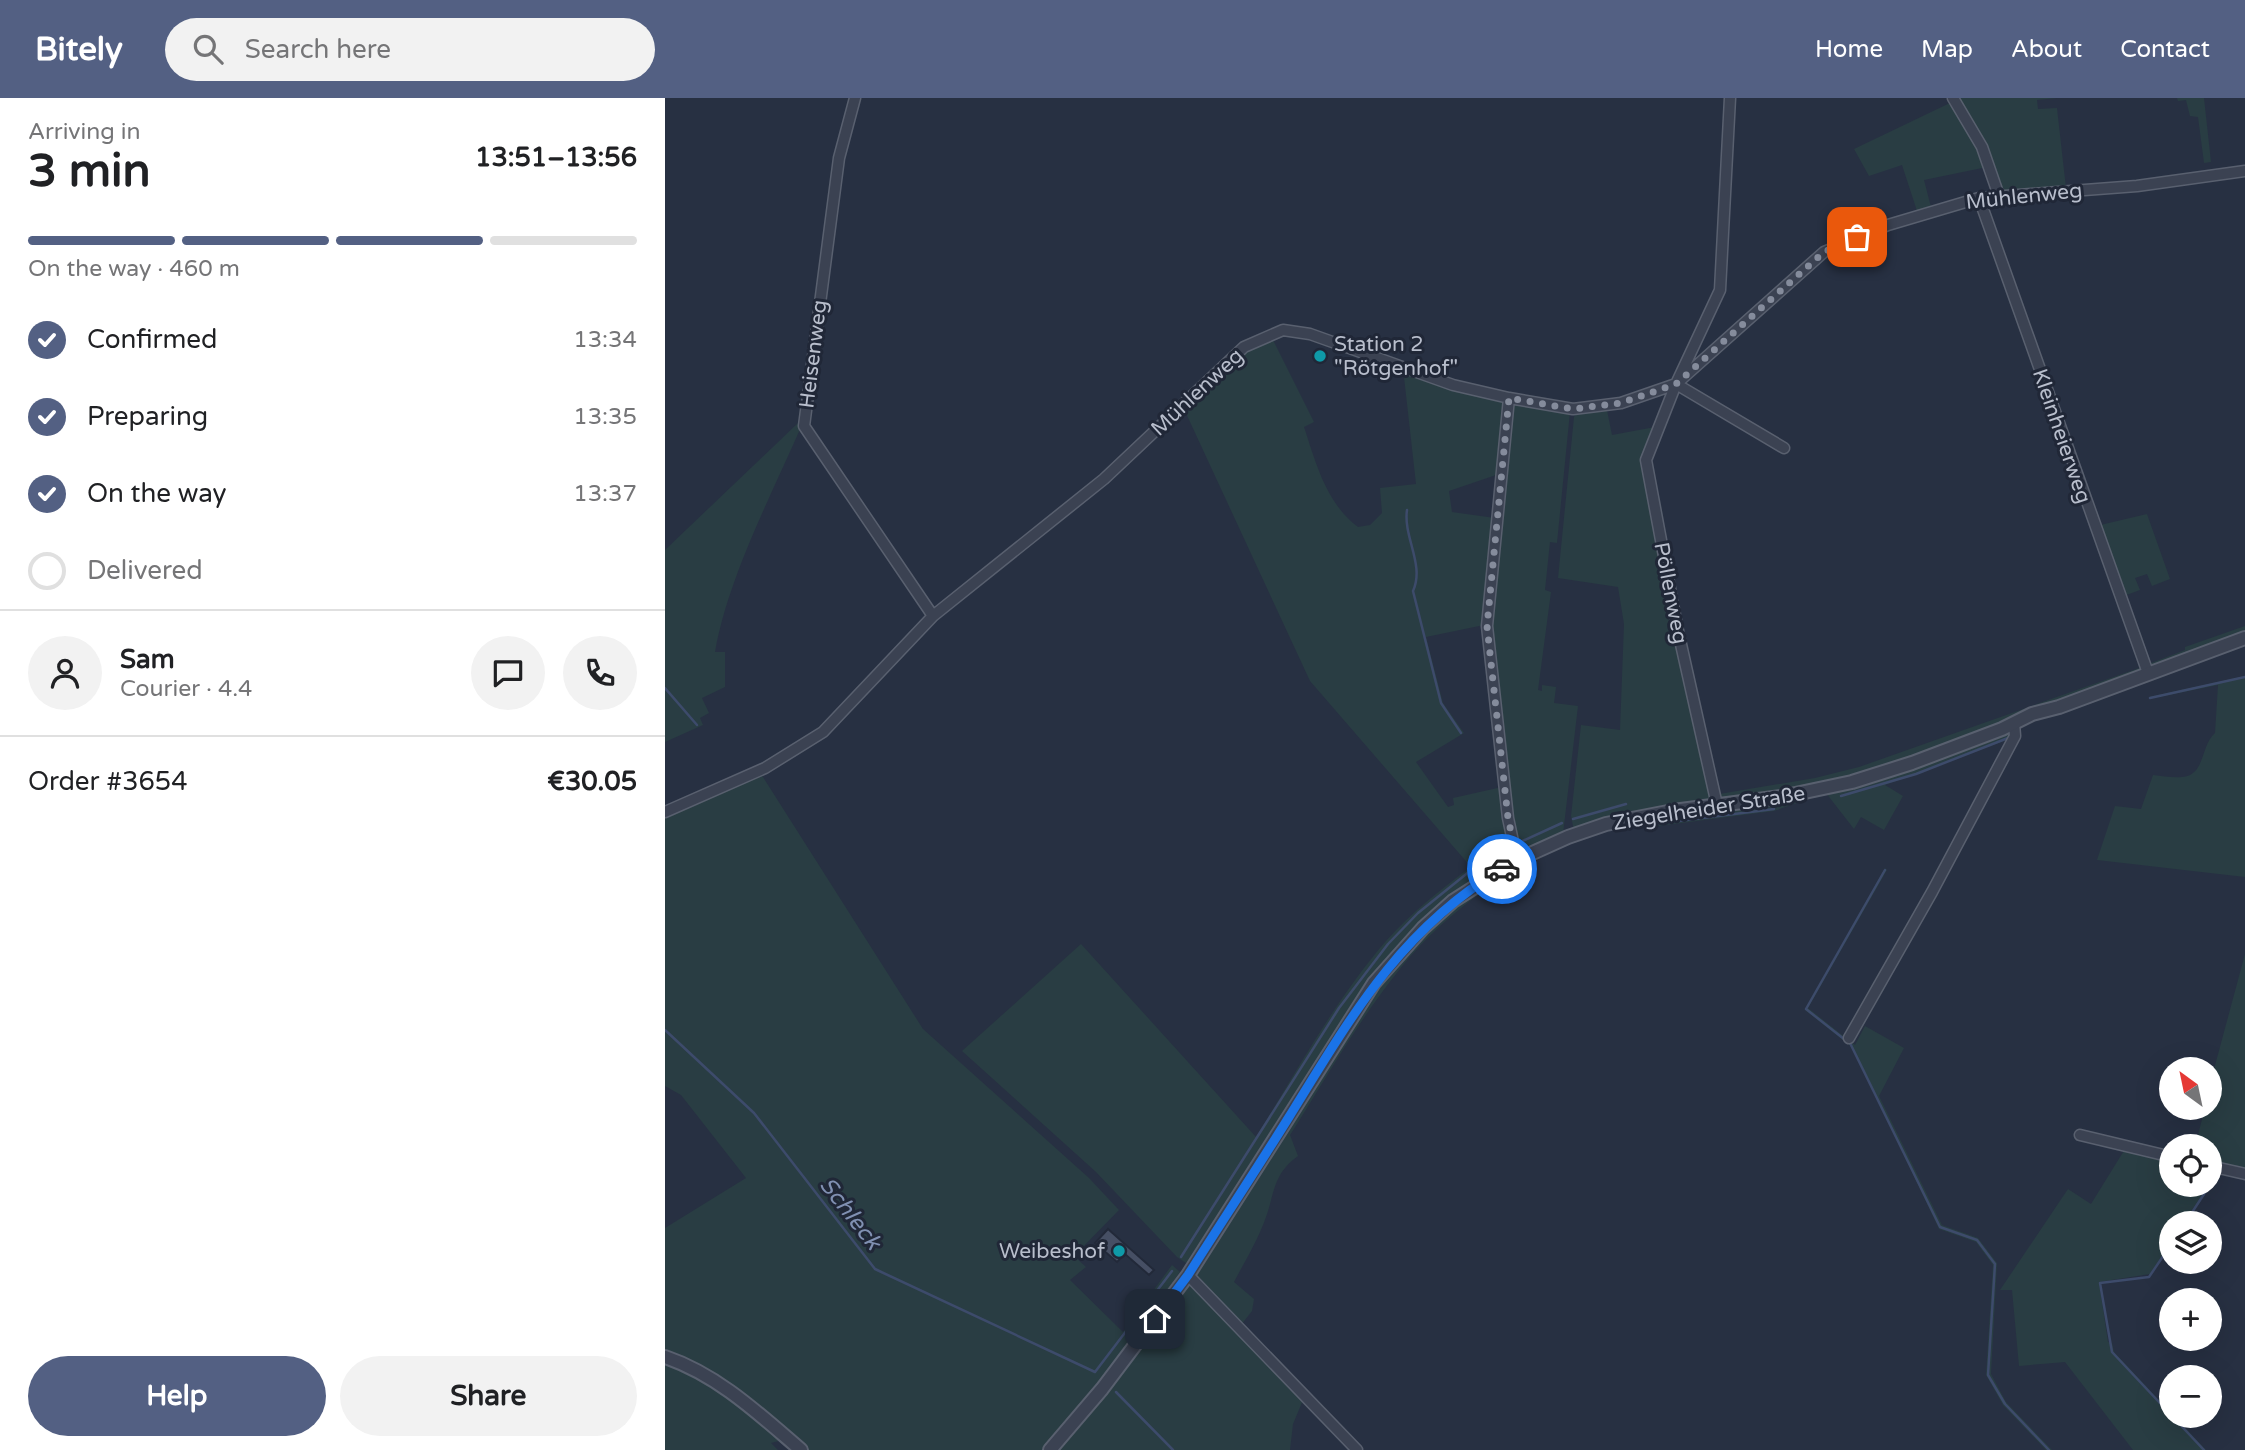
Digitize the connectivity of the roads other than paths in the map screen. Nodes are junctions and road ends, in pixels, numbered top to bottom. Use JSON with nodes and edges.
{"nodes":[{"id":1,"x":855,"y":98,"type":"edge"},
{"id":2,"x":1730,"y":98,"type":"edge"},
{"id":3,"x":1953,"y":98,"type":"edge"},
{"id":4,"x":2245,"y":171,"type":"edge"},
{"id":5,"x":1999,"y":196,"type":"junction"},
{"id":6,"x":1979,"y":198,"type":"junction"},
{"id":7,"x":1676,"y":384,"type":"junction"},
{"id":8,"x":1509,"y":398,"type":"junction"},
{"id":9,"x":1784,"y":448,"type":"dead end"},
{"id":10,"x":933,"y":616,"type":"junction"},
{"id":11,"x":2245,"y":638,"type":"edge"},
{"id":12,"x":2148,"y":673,"type":"junction"},
{"id":13,"x":2014,"y":723,"type":"junction"},
{"id":14,"x":1717,"y":806,"type":"junction"},
{"id":15,"x":665,"y":812,"type":"edge"},
{"id":16,"x":1517,"y":860,"type":"junction"},
{"id":17,"x":1849,"y":1038,"type":"dead end"},
{"id":18,"x":2080,"y":1135,"type":"dead end"},
{"id":19,"x":2159,"y":1154,"type":"edge"},
{"id":20,"x":2222,"y":1169,"type":"edge"},
{"id":21,"x":2245,"y":1174,"type":"edge"},
{"id":22,"x":1188,"y":1275,"type":"junction"},
{"id":23,"x":665,"y":1357,"type":"edge"},
{"id":24,"x":801,"y":1450,"type":"edge"},
{"id":25,"x":1050,"y":1450,"type":"edge"},
{"id":26,"x":1357,"y":1450,"type":"edge"}],
"edges":[{"from":1,"to":10,"type":"street","name":"Heisenweg"},
{"from":2,"to":7,"type":"street","name":"Pöllenweg"},
{"from":3,"to":5,"type":"street"},
{"from":4,"to":5,"type":"street","name":"Mühlenweg"},
{"from":5,"to":6,"type":"street","name":"Mühlenweg"},
{"from":6,"to":7,"type":"street","name":"Mühlenweg"},
{"from":6,"to":12,"type":"street","name":"Kleinheierweg"},
{"from":7,"to":8,"type":"street","name":"Mühlenweg"},
{"from":7,"to":9,"type":"street"},
{"from":7,"to":14,"type":"street","name":"Pöllenweg"},
{"from":8,"to":10,"type":"street","name":"Mühlenweg"},
{"from":8,"to":16,"type":"street"},
{"from":10,"to":15,"type":"street","name":"Mühlenweg"},
{"from":11,"to":12,"type":"street","name":"Ziegelheider Straße"},
{"from":12,"to":13,"type":"street","name":"Ziegelheider Straße"},
{"from":13,"to":14,"type":"street","name":"Ziegelheider Straße"},
{"from":13,"to":17,"type":"street"},
{"from":14,"to":16,"type":"street","name":"Ziegelheider Straße"},
{"from":16,"to":22,"type":"street","name":"Ziegelheider Straße"},
{"from":18,"to":19,"type":"street"},
{"from":20,"to":21,"type":"street"},
{"from":22,"to":25,"type":"street","name":"Ziegelheider Straße"},
{"from":22,"to":26,"type":"street"},
{"from":23,"to":24,"type":"street"}]}
